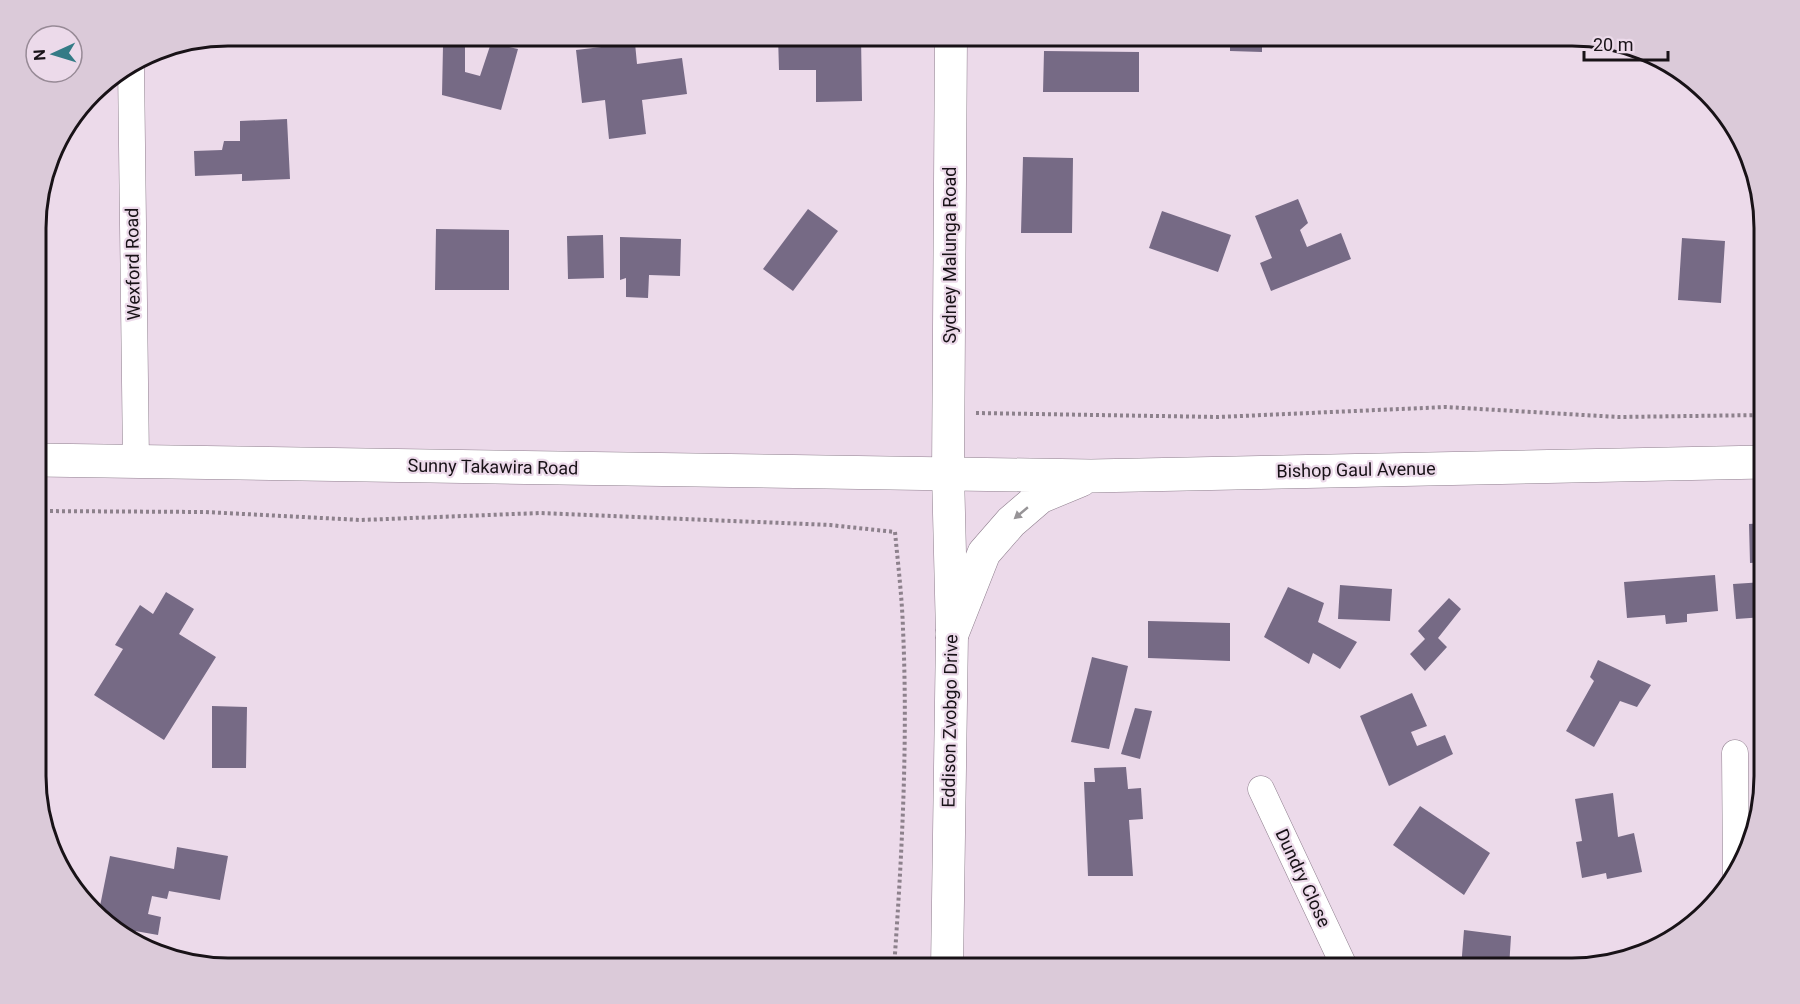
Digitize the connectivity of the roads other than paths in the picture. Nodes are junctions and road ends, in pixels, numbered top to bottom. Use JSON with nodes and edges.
{"nodes":[{"id":1,"x":951,"y":47,"type":"edge"},
{"id":2,"x":130,"y":76,"type":"edge"},
{"id":3,"x":47,"y":460,"type":"edge"},
{"id":4,"x":136,"y":461,"type":"junction"},
{"id":5,"x":1753,"y":462,"type":"edge"},
{"id":6,"x":948,"y":473,"type":"junction"},
{"id":7,"x":1091,"y":476,"type":"junction"},
{"id":8,"x":952,"y":634,"type":"junction"},
{"id":9,"x":1735,"y":753,"type":"dead end"},
{"id":10,"x":1261,"y":789,"type":"dead end"},
{"id":11,"x":1736,"y":853,"type":"edge"},
{"id":12,"x":947,"y":957,"type":"edge"},
{"id":13,"x":1340,"y":957,"type":"edge"}],
"edges":[{"from":1,"to":6,"type":"street","name":"Sydney Malunga Road"},
{"from":2,"to":4,"type":"street","name":"Wexford Road"},
{"from":3,"to":4,"type":"main road","name":"Sunny Takawira Road"},
{"from":4,"to":6,"type":"main road","name":"Sunny Takawira Road"},
{"from":5,"to":7,"type":"main road","name":"Bishop Gaul Avenue"},
{"from":6,"to":7,"type":"main road","name":"Bishop Gaul Avenue"},
{"from":6,"to":8,"type":"street","name":"Eddison Zvobgo Drive"},
{"from":7,"to":8,"type":"main road","one_way":true},
{"from":8,"to":12,"type":"street","name":"Eddison Zvobgo Drive"},
{"from":9,"to":11,"type":"street"},
{"from":10,"to":13,"type":"street","name":"Dundry Close"}]}
